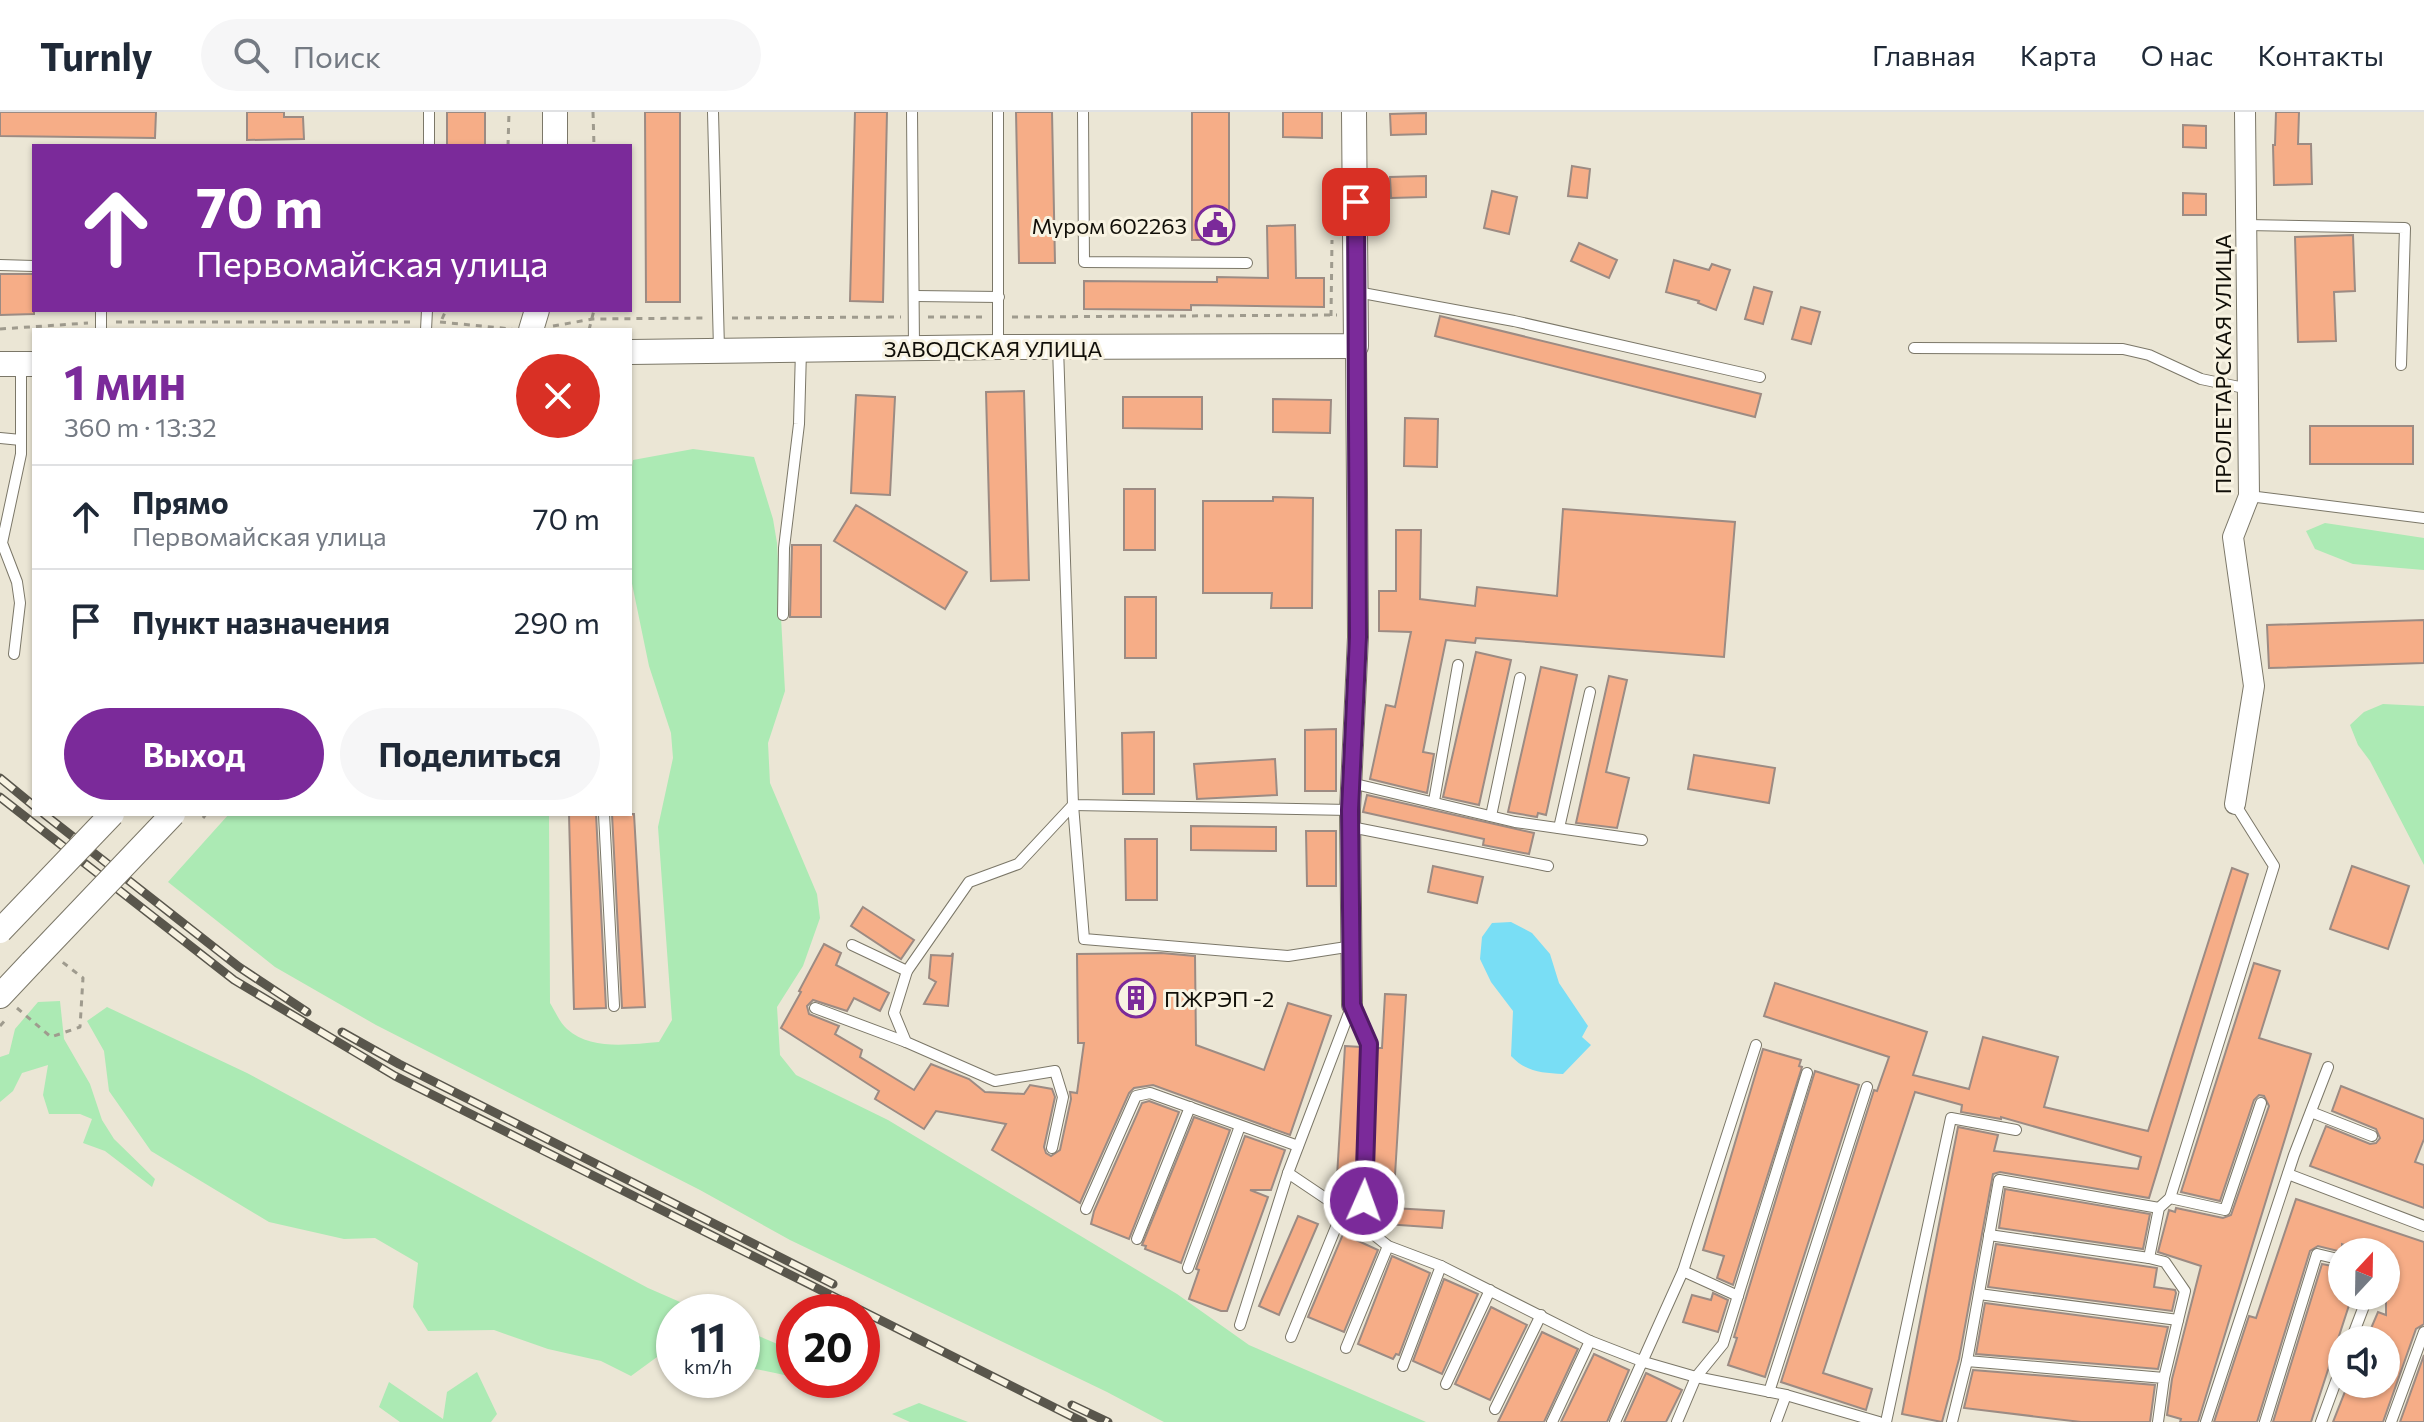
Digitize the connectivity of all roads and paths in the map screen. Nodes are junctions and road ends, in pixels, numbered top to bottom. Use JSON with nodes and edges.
{"nodes":[{"id":1,"x":429,"y":112,"type":"edge"},
{"id":2,"x":509,"y":112,"type":"edge"},
{"id":3,"x":555,"y":112,"type":"edge"},
{"id":4,"x":593,"y":112,"type":"edge"},
{"id":5,"x":713,"y":112,"type":"edge"},
{"id":6,"x":912,"y":112,"type":"edge"},
{"id":7,"x":998,"y":112,"type":"edge"},
{"id":8,"x":1083,"y":112,"type":"edge"},
{"id":9,"x":1354,"y":112,"type":"edge"},
{"id":10,"x":2245,"y":112,"type":"edge"},
{"id":11,"x":429,"y":144,"type":"edge"},
{"id":12,"x":508,"y":144,"type":"edge"},
{"id":13,"x":555,"y":144,"type":"edge"},
{"id":14,"x":594,"y":144,"type":"edge"},
{"id":15,"x":2247,"y":225,"type":"junction"},
{"id":16,"x":1247,"y":263,"type":"dead end"},
{"id":17,"x":0,"y":265,"type":"edge"},
{"id":18,"x":32,"y":266,"type":"edge"},
{"id":19,"x":915,"y":296,"type":"junction"},
{"id":20,"x":999,"y":297,"type":"junction"},
{"id":21,"x":1357,"y":302,"type":"junction"},
{"id":22,"x":445,"y":312,"type":"edge"},
{"id":23,"x":594,"y":312,"type":"edge"},
{"id":24,"x":915,"y":317,"type":"junction"},
{"id":25,"x":999,"y":317,"type":"junction"},
{"id":26,"x":718,"y":318,"type":"junction"},
{"id":27,"x":593,"y":319,"type":"junction"},
{"id":28,"x":532,"y":324,"type":"edge"},
{"id":29,"x":101,"y":326,"type":"edge"},
{"id":30,"x":426,"y":326,"type":"edge"},
{"id":31,"x":32,"y":328,"type":"edge"},
{"id":32,"x":34,"y":328,"type":"edge"},
{"id":33,"x":590,"y":328,"type":"edge"},
{"id":34,"x":0,"y":329,"type":"edge"},
{"id":35,"x":1356,"y":346,"type":"junction"},
{"id":36,"x":998,"y":347,"type":"junction"},
{"id":37,"x":1058,"y":347,"type":"junction"},
{"id":38,"x":914,"y":348,"type":"junction"},
{"id":39,"x":1914,"y":348,"type":"dead end"},
{"id":40,"x":801,"y":350,"type":"junction"},
{"id":41,"x":719,"y":351,"type":"junction"},
{"id":42,"x":632,"y":352,"type":"edge"},
{"id":43,"x":18,"y":364,"type":"edge"},
{"id":44,"x":2401,"y":365,"type":"dead end"},
{"id":45,"x":1760,"y":377,"type":"dead end"},
{"id":46,"x":2249,"y":389,"type":"junction"},
{"id":47,"x":0,"y":438,"type":"edge"},
{"id":48,"x":21,"y":440,"type":"junction"},
{"id":49,"x":2249,"y":496,"type":"junction"},
{"id":50,"x":2424,"y":518,"type":"edge"},
{"id":51,"x":783,"y":615,"type":"dead end"},
{"id":52,"x":14,"y":654,"type":"dead end"},
{"id":53,"x":1458,"y":665,"type":"dead end"},
{"id":54,"x":1520,"y":678,"type":"dead end"},
{"id":55,"x":1590,"y":692,"type":"dead end"},
{"id":56,"x":1351,"y":783,"type":"junction"},
{"id":57,"x":1434,"y":801,"type":"junction"},
{"id":58,"x":2235,"y":804,"type":"joint"},
{"id":59,"x":1073,"y":805,"type":"junction"},
{"id":60,"x":110,"y":816,"type":"edge"},
{"id":61,"x":171,"y":816,"type":"edge"},
{"id":62,"x":604,"y":816,"type":"edge"},
{"id":63,"x":1491,"y":816,"type":"junction"},
{"id":64,"x":1350,"y":819,"type":"junction"},
{"id":65,"x":1559,"y":828,"type":"junction"},
{"id":66,"x":1642,"y":840,"type":"dead end"},
{"id":67,"x":1548,"y":866,"type":"dead end"},
{"id":68,"x":0,"y":931,"type":"edge"},
{"id":69,"x":852,"y":945,"type":"dead end"},
{"id":70,"x":1353,"y":946,"type":"junction"},
{"id":71,"x":42,"y":958,"type":"junction"},
{"id":72,"x":907,"y":971,"type":"junction"},
{"id":73,"x":8,"y":1002,"type":"edge"},
{"id":74,"x":1352,"y":1005,"type":"junction"},
{"id":75,"x":614,"y":1006,"type":"dead end"},
{"id":76,"x":815,"y":1008,"type":"dead end"},
{"id":77,"x":906,"y":1042,"type":"junction"},
{"id":78,"x":1756,"y":1045,"type":"dead end"},
{"id":79,"x":2328,"y":1067,"type":"dead end"},
{"id":80,"x":1807,"y":1073,"type":"dead end"},
{"id":81,"x":1867,"y":1087,"type":"dead end"},
{"id":82,"x":2261,"y":1103,"type":"dead end"},
{"id":83,"x":1190,"y":1107,"type":"junction"},
{"id":84,"x":2311,"y":1112,"type":"junction"},
{"id":85,"x":1240,"y":1126,"type":"junction"},
{"id":86,"x":2016,"y":1130,"type":"dead end"},
{"id":87,"x":2372,"y":1136,"type":"dead end"},
{"id":88,"x":1298,"y":1146,"type":"junction"},
{"id":89,"x":1052,"y":1148,"type":"dead end"},
{"id":90,"x":1288,"y":1173,"type":"junction"},
{"id":91,"x":2288,"y":1174,"type":"junction"},
{"id":92,"x":2170,"y":1198,"type":"junction"},
{"id":93,"x":2159,"y":1208,"type":"junction"},
{"id":94,"x":1086,"y":1209,"type":"dead end"},
{"id":95,"x":1343,"y":1210,"type":"junction"},
{"id":96,"x":2424,"y":1226,"type":"edge"},
{"id":97,"x":1989,"y":1235,"type":"junction"},
{"id":98,"x":1137,"y":1239,"type":"dead end"},
{"id":99,"x":1388,"y":1246,"type":"junction"},
{"id":100,"x":2328,"y":1257,"type":"edge"},
{"id":101,"x":2149,"y":1258,"type":"junction"},
{"id":102,"x":1441,"y":1266,"type":"junction"},
{"id":103,"x":1188,"y":1268,"type":"dead end"},
{"id":104,"x":1683,"y":1271,"type":"junction"},
{"id":105,"x":1490,"y":1290,"type":"junction"},
{"id":106,"x":1979,"y":1294,"type":"junction"},
{"id":107,"x":1738,"y":1296,"type":"junction"},
{"id":108,"x":1541,"y":1315,"type":"junction"},
{"id":109,"x":2178,"y":1320,"type":"junction"},
{"id":110,"x":1240,"y":1325,"type":"dead end"},
{"id":111,"x":2424,"y":1332,"type":"edge"},
{"id":112,"x":1291,"y":1337,"type":"dead end"},
{"id":113,"x":1590,"y":1341,"type":"junction"},
{"id":114,"x":1346,"y":1348,"type":"dead end"},
{"id":115,"x":1967,"y":1361,"type":"junction"},
{"id":116,"x":1644,"y":1362,"type":"junction"},
{"id":117,"x":1403,"y":1366,"type":"dead end"},
{"id":118,"x":1696,"y":1377,"type":"junction"},
{"id":119,"x":2164,"y":1378,"type":"junction"},
{"id":120,"x":1446,"y":1384,"type":"dead end"},
{"id":121,"x":1769,"y":1392,"type":"junction"},
{"id":122,"x":1786,"y":1395,"type":"junction"},
{"id":123,"x":2330,"y":1398,"type":"edge"},
{"id":124,"x":1495,"y":1409,"type":"dead end"},
{"id":125,"x":1552,"y":1422,"type":"edge"},
{"id":126,"x":1615,"y":1422,"type":"edge"},
{"id":127,"x":1677,"y":1422,"type":"edge"},
{"id":128,"x":1776,"y":1422,"type":"edge"},
{"id":129,"x":1879,"y":1422,"type":"edge"},
{"id":130,"x":1886,"y":1422,"type":"edge"},
{"id":131,"x":1952,"y":1422,"type":"edge"},
{"id":132,"x":2158,"y":1422,"type":"edge"},
{"id":133,"x":2206,"y":1422,"type":"edge"},
{"id":134,"x":2265,"y":1422,"type":"edge"},
{"id":135,"x":2321,"y":1422,"type":"edge"},
{"id":136,"x":2391,"y":1422,"type":"edge"}],
"edges":[{"from":1,"to":11,"type":"lane"},
{"from":2,"to":12,"type":"path"},
{"from":3,"to":13,"type":"street"},
{"from":4,"to":14,"type":"path"},
{"from":5,"to":26,"type":"lane"},
{"from":6,"to":19,"type":"lane"},
{"from":7,"to":20,"type":"lane"},
{"from":8,"to":16,"type":"lane"},
{"from":9,"to":21,"type":"street"},
{"from":10,"to":15,"type":"street","name":"ПРОЛЕТАРСКАЯ УЛИЦА"},
{"from":15,"to":44,"type":"lane"},
{"from":15,"to":46,"type":"street","name":"ПРОЛЕТАРСКАЯ УЛИЦА"},
{"from":17,"to":18,"type":"lane"},
{"from":19,"to":20,"type":"lane"},
{"from":19,"to":24,"type":"lane"},
{"from":20,"to":25,"type":"lane"},
{"from":21,"to":25,"type":"path"},
{"from":21,"to":35,"type":"street"},
{"from":21,"to":45,"type":"lane"},
{"from":22,"to":28,"type":"path"},
{"from":23,"to":27,"type":"path"},
{"from":24,"to":25,"type":"path"},
{"from":24,"to":26,"type":"path"},
{"from":24,"to":38,"type":"lane"},
{"from":25,"to":36,"type":"lane"},
{"from":26,"to":27,"type":"path"},
{"from":26,"to":41,"type":"lane"},
{"from":27,"to":28,"type":"path"},
{"from":27,"to":33,"type":"path"},
{"from":29,"to":30,"type":"path"},
{"from":29,"to":32,"type":"path"},
{"from":31,"to":34,"type":"path"},
{"from":35,"to":37,"type":"street","name":"ЗАВОДСКАЯ УЛИЦА"},
{"from":35,"to":56,"type":"street"},
{"from":36,"to":37,"type":"street","name":"ЗАВОДСКАЯ УЛИЦА"},
{"from":36,"to":38,"type":"street","name":"ЗАВОДСКАЯ УЛИЦА"},
{"from":37,"to":59,"type":"lane"},
{"from":38,"to":40,"type":"street","name":"ЗАВОДСКАЯ УЛИЦА"},
{"from":39,"to":46,"type":"lane"},
{"from":40,"to":41,"type":"street","name":"ЗАВОДСКАЯ УЛИЦА"},
{"from":40,"to":51,"type":"lane"},
{"from":41,"to":42,"type":"street","name":"ЗАВОДСКАЯ УЛИЦА"},
{"from":43,"to":48,"type":"lane"},
{"from":46,"to":49,"type":"street","name":"ПРОЛЕТАРСКАЯ УЛИЦА"},
{"from":47,"to":48,"type":"lane"},
{"from":48,"to":52,"type":"lane"},
{"from":49,"to":50,"type":"lane"},
{"from":49,"to":58,"type":"street","name":"ПРОЛЕТАРСКАЯ УЛИЦА"},
{"from":53,"to":57,"type":"lane"},
{"from":54,"to":63,"type":"lane"},
{"from":55,"to":65,"type":"lane"},
{"from":56,"to":57,"type":"lane"},
{"from":56,"to":64,"type":"street"},
{"from":57,"to":63,"type":"lane"},
{"from":58,"to":92,"type":"lane"},
{"from":59,"to":64,"type":"lane"},
{"from":59,"to":70,"type":"lane"},
{"from":59,"to":72,"type":"lane"},
{"from":60,"to":68,"type":"street","bridge":true},
{"from":61,"to":71,"type":"street","bridge":true},
{"from":62,"to":75,"type":"lane"},
{"from":63,"to":65,"type":"lane"},
{"from":64,"to":67,"type":"lane"},
{"from":64,"to":70,"type":"street"},
{"from":65,"to":66,"type":"lane"},
{"from":69,"to":72,"type":"lane"},
{"from":70,"to":74,"type":"street"},
{"from":71,"to":73,"type":"street"},
{"from":71,"to":73,"type":"path"},
{"from":72,"to":77,"type":"lane"},
{"from":74,"to":88,"type":"lane"},
{"from":74,"to":95,"type":"lane"},
{"from":76,"to":77,"type":"lane"},
{"from":77,"to":89,"type":"lane"},
{"from":78,"to":104,"type":"lane"},
{"from":79,"to":84,"type":"lane"},
{"from":80,"to":107,"type":"lane"},
{"from":81,"to":121,"type":"lane"},
{"from":82,"to":92,"type":"lane"},
{"from":83,"to":85,"type":"lane"},
{"from":83,"to":94,"type":"lane"},
{"from":83,"to":98,"type":"lane"},
{"from":84,"to":87,"type":"lane"},
{"from":84,"to":91,"type":"lane"},
{"from":85,"to":88,"type":"lane"},
{"from":85,"to":103,"type":"lane"},
{"from":86,"to":130,"type":"lane"},
{"from":88,"to":90,"type":"lane"},
{"from":90,"to":95,"type":"lane"},
{"from":90,"to":110,"type":"lane"},
{"from":91,"to":96,"type":"lane"},
{"from":91,"to":133,"type":"lane"},
{"from":92,"to":93,"type":"lane"},
{"from":93,"to":97,"type":"lane"},
{"from":93,"to":101,"type":"lane"},
{"from":95,"to":99,"type":"lane"},
{"from":95,"to":112,"type":"lane"},
{"from":97,"to":101,"type":"lane"},
{"from":97,"to":106,"type":"lane"},
{"from":99,"to":102,"type":"lane"},
{"from":99,"to":114,"type":"lane"},
{"from":100,"to":134,"type":"lane"},
{"from":101,"to":109,"type":"lane"},
{"from":102,"to":105,"type":"lane"},
{"from":102,"to":117,"type":"lane"},
{"from":104,"to":107,"type":"lane"},
{"from":104,"to":116,"type":"lane"},
{"from":105,"to":108,"type":"lane"},
{"from":105,"to":120,"type":"lane"},
{"from":106,"to":109,"type":"lane"},
{"from":106,"to":115,"type":"lane"},
{"from":107,"to":118,"type":"lane"},
{"from":108,"to":113,"type":"lane"},
{"from":108,"to":124,"type":"lane"},
{"from":109,"to":119,"type":"lane"},
{"from":111,"to":136,"type":"lane"},
{"from":113,"to":116,"type":"lane"},
{"from":113,"to":125,"type":"lane"},
{"from":115,"to":119,"type":"lane"},
{"from":115,"to":131,"type":"lane"},
{"from":116,"to":118,"type":"lane"},
{"from":116,"to":126,"type":"lane"},
{"from":118,"to":121,"type":"lane"},
{"from":118,"to":127,"type":"lane"},
{"from":119,"to":132,"type":"lane"},
{"from":121,"to":122,"type":"lane"},
{"from":122,"to":128,"type":"lane"},
{"from":122,"to":129,"type":"lane"},
{"from":123,"to":135,"type":"lane"}]}
